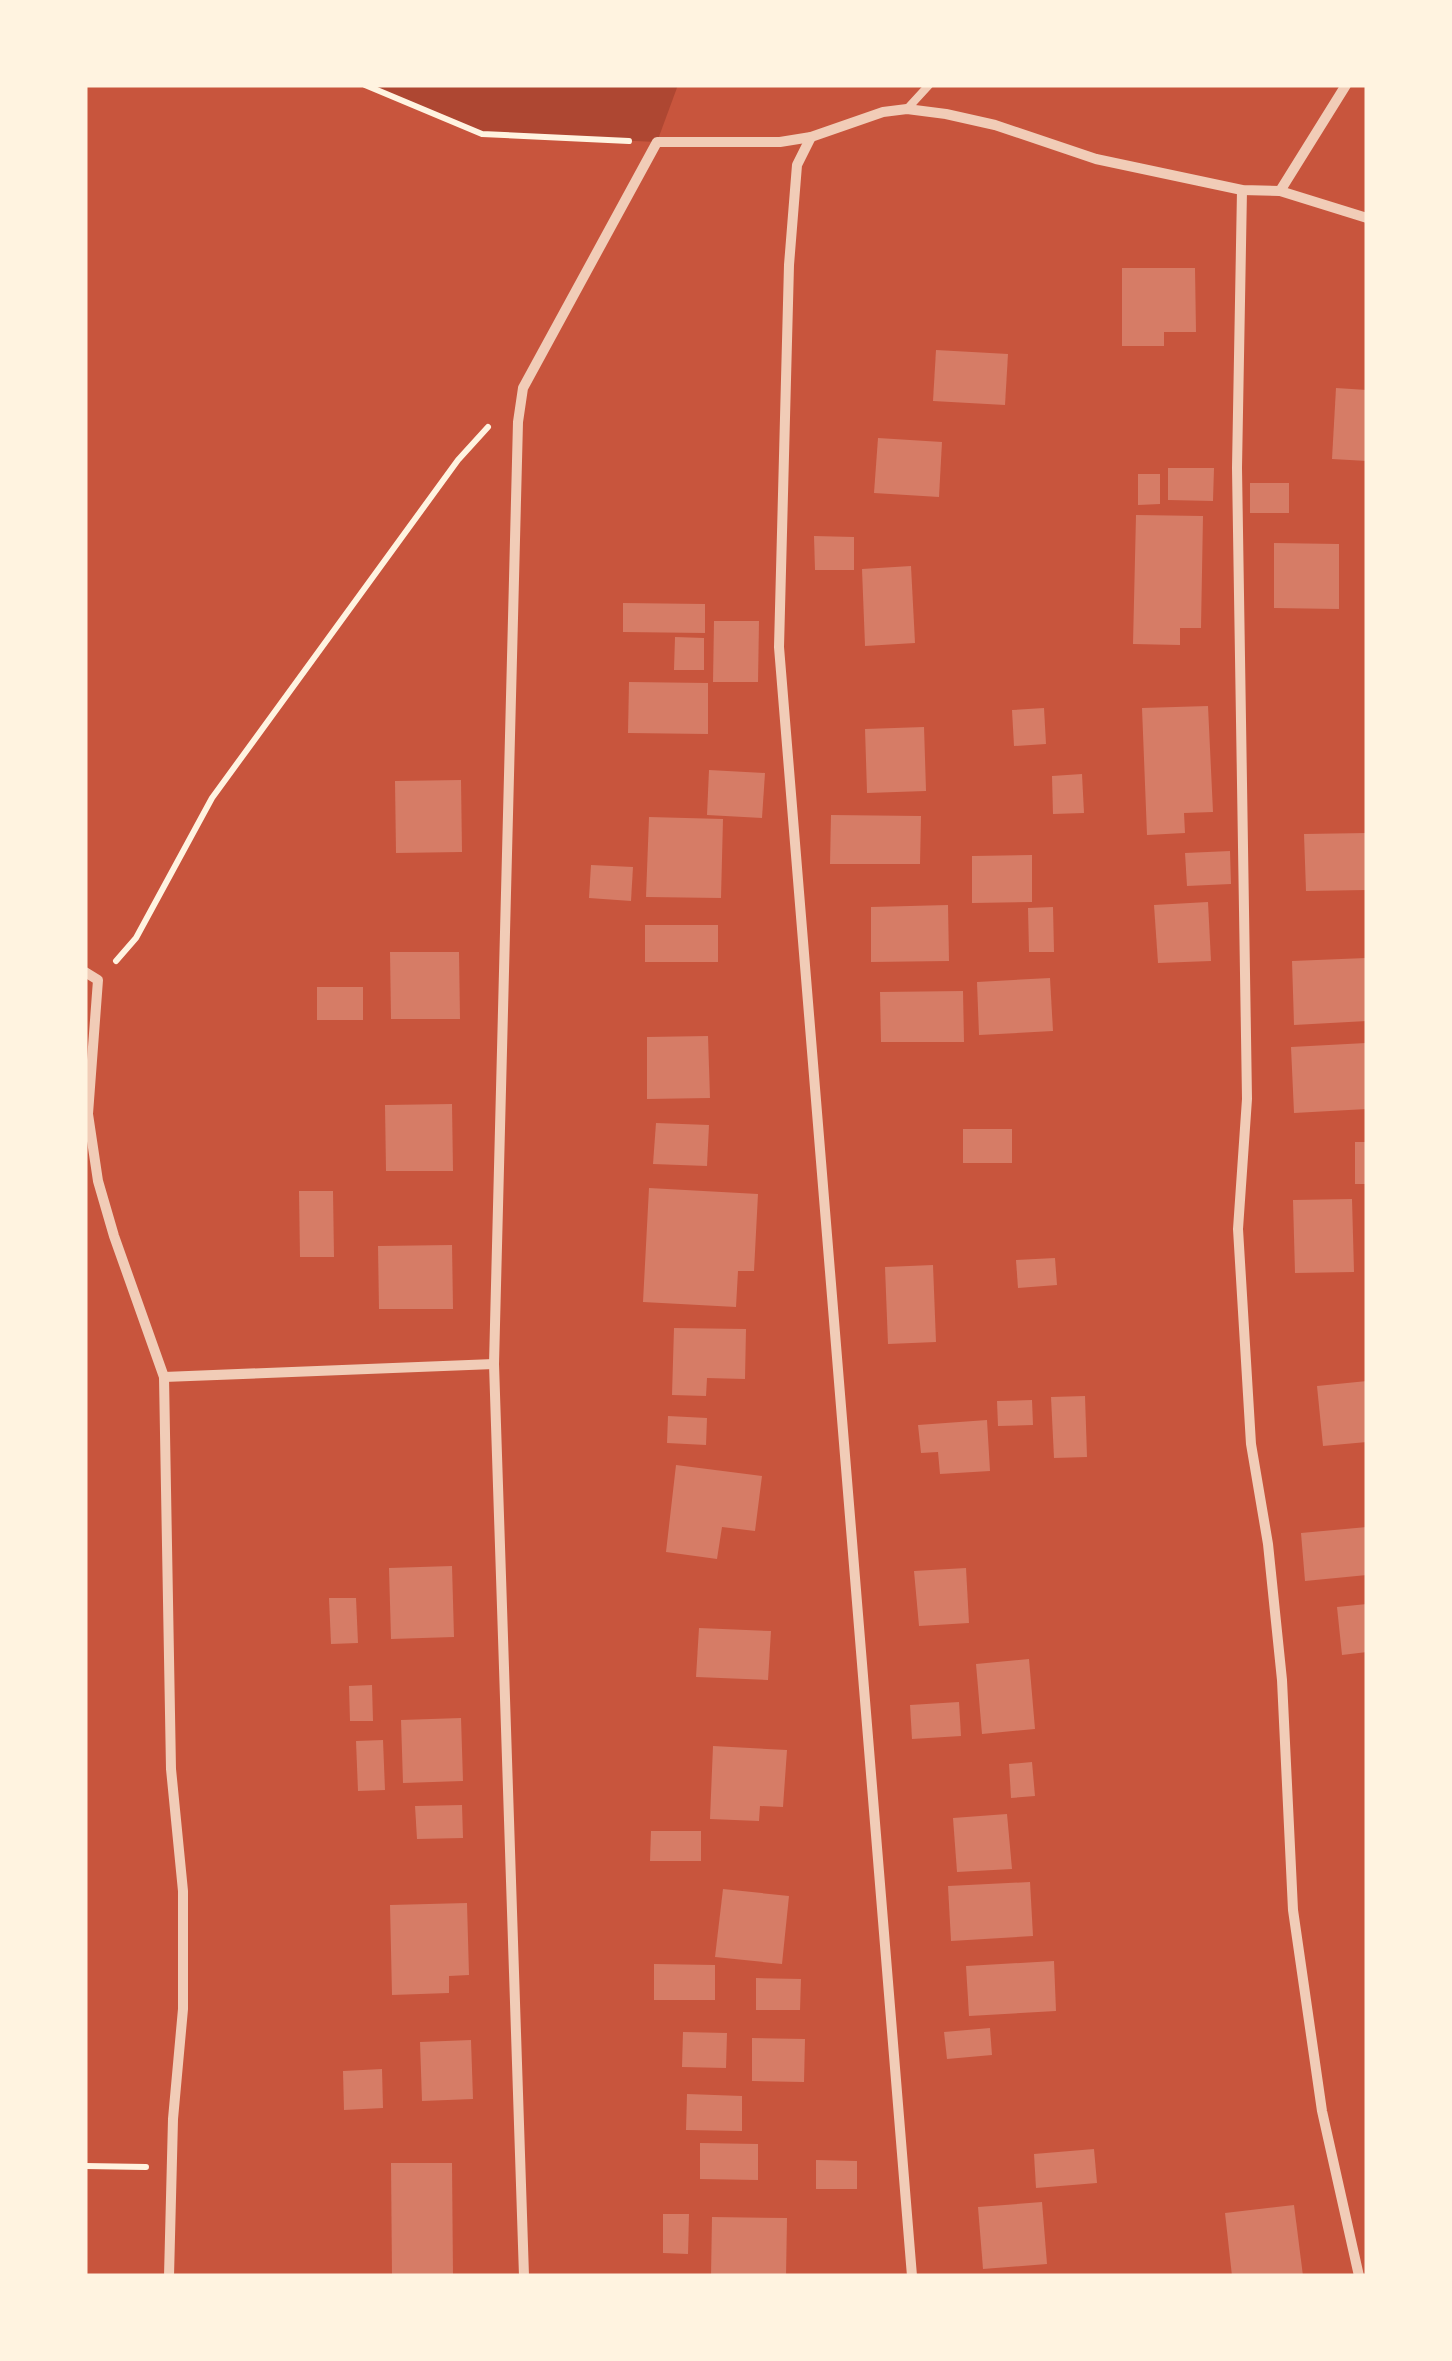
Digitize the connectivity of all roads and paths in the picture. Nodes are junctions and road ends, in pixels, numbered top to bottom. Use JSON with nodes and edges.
{"nodes":[{"id":1,"x":365,"y":85,"type":"edge"},
{"id":2,"x":929,"y":85,"type":"edge"},
{"id":3,"x":1346,"y":85,"type":"edge"},
{"id":4,"x":908,"y":109,"type":"junction"},
{"id":5,"x":811,"y":137,"type":"junction"},
{"id":6,"x":656,"y":142,"type":"junction"},
{"id":7,"x":1242,"y":190,"type":"junction"},
{"id":8,"x":1280,"y":191,"type":"junction"},
{"id":9,"x":1367,"y":218,"type":"edge"},
{"id":10,"x":523,"y":388,"type":"junction"},
{"id":11,"x":85,"y":972,"type":"edge"},
{"id":12,"x":98,"y":980,"type":"junction"},
{"id":13,"x":494,"y":1364,"type":"junction"},
{"id":14,"x":164,"y":1377,"type":"junction"},
{"id":15,"x":85,"y":2166,"type":"edge"},
{"id":16,"x":144,"y":2166,"type":"dead end"},
{"id":17,"x":169,"y":2276,"type":"edge"},
{"id":18,"x":524,"y":2276,"type":"edge"},
{"id":19,"x":912,"y":2276,"type":"edge"},
{"id":20,"x":1359,"y":2276,"type":"edge"}],
"edges":[{"from":1,"to":6,"type":"path"},
{"from":2,"to":4,"type":"lane"},
{"from":3,"to":8,"type":"street"},
{"from":4,"to":5,"type":"street"},
{"from":4,"to":7,"type":"street"},
{"from":5,"to":6,"type":"street"},
{"from":5,"to":19,"type":"street"},
{"from":6,"to":10,"type":"street"},
{"from":7,"to":8,"type":"street"},
{"from":7,"to":20,"type":"street"},
{"from":8,"to":9,"type":"street"},
{"from":10,"to":12,"type":"path"},
{"from":10,"to":13,"type":"street"},
{"from":11,"to":12,"type":"street"},
{"from":12,"to":14,"type":"street"},
{"from":13,"to":14,"type":"street"},
{"from":13,"to":18,"type":"street"},
{"from":14,"to":17,"type":"street"},
{"from":15,"to":16,"type":"path"}]}
